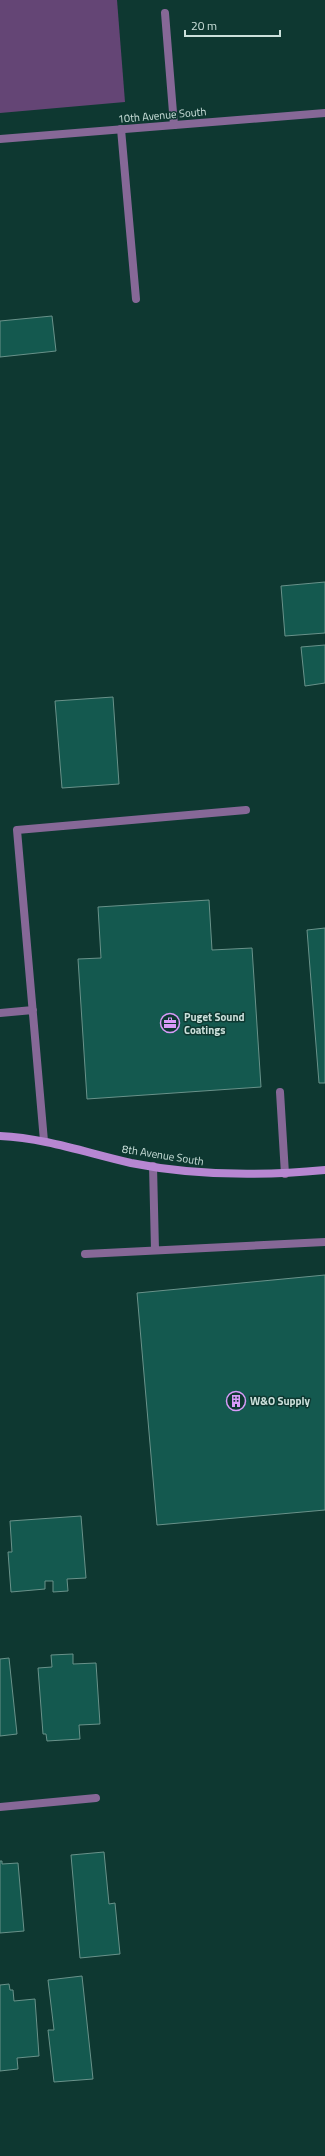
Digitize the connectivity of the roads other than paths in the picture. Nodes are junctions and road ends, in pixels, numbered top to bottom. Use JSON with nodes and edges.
{"nodes":[{"id":1,"x":165,"y":13,"type":"dead end"},
{"id":2,"x":325,"y":113,"type":"edge"},
{"id":3,"x":174,"y":125,"type":"junction"},
{"id":4,"x":121,"y":129,"type":"junction"},
{"id":5,"x":0,"y":139,"type":"edge"},
{"id":6,"x":136,"y":299,"type":"dead end"},
{"id":7,"x":246,"y":810,"type":"dead end"},
{"id":8,"x":33,"y":1010,"type":"junction"},
{"id":9,"x":0,"y":1013,"type":"edge"},
{"id":10,"x":280,"y":1092,"type":"dead end"},
{"id":11,"x":0,"y":1136,"type":"edge"},
{"id":12,"x":44,"y":1142,"type":"junction"},
{"id":13,"x":153,"y":1166,"type":"junction"},
{"id":14,"x":325,"y":1170,"type":"edge"},
{"id":15,"x":286,"y":1174,"type":"junction"},
{"id":16,"x":325,"y":1242,"type":"edge"},
{"id":17,"x":155,"y":1250,"type":"junction"},
{"id":18,"x":84,"y":1254,"type":"dead end"},
{"id":19,"x":96,"y":1798,"type":"dead end"},
{"id":20,"x":0,"y":1807,"type":"edge"}],
"edges":[{"from":1,"to":3,"type":"street"},
{"from":2,"to":3,"type":"street","name":"10th Avenue South"},
{"from":3,"to":4,"type":"street","name":"10th Avenue South"},
{"from":4,"to":5,"type":"street","name":"10th Avenue South"},
{"from":4,"to":6,"type":"street"},
{"from":7,"to":8,"type":"street"},
{"from":8,"to":9,"type":"street"},
{"from":8,"to":12,"type":"street"},
{"from":10,"to":15,"type":"street"},
{"from":11,"to":12,"type":"street","name":"8th Avenue South"},
{"from":12,"to":13,"type":"street","name":"8th Avenue South"},
{"from":13,"to":15,"type":"street","name":"8th Avenue South"},
{"from":13,"to":17,"type":"street"},
{"from":14,"to":15,"type":"street","name":"8th Avenue South"},
{"from":16,"to":17,"type":"street"},
{"from":17,"to":18,"type":"street"},
{"from":19,"to":20,"type":"street"}]}
